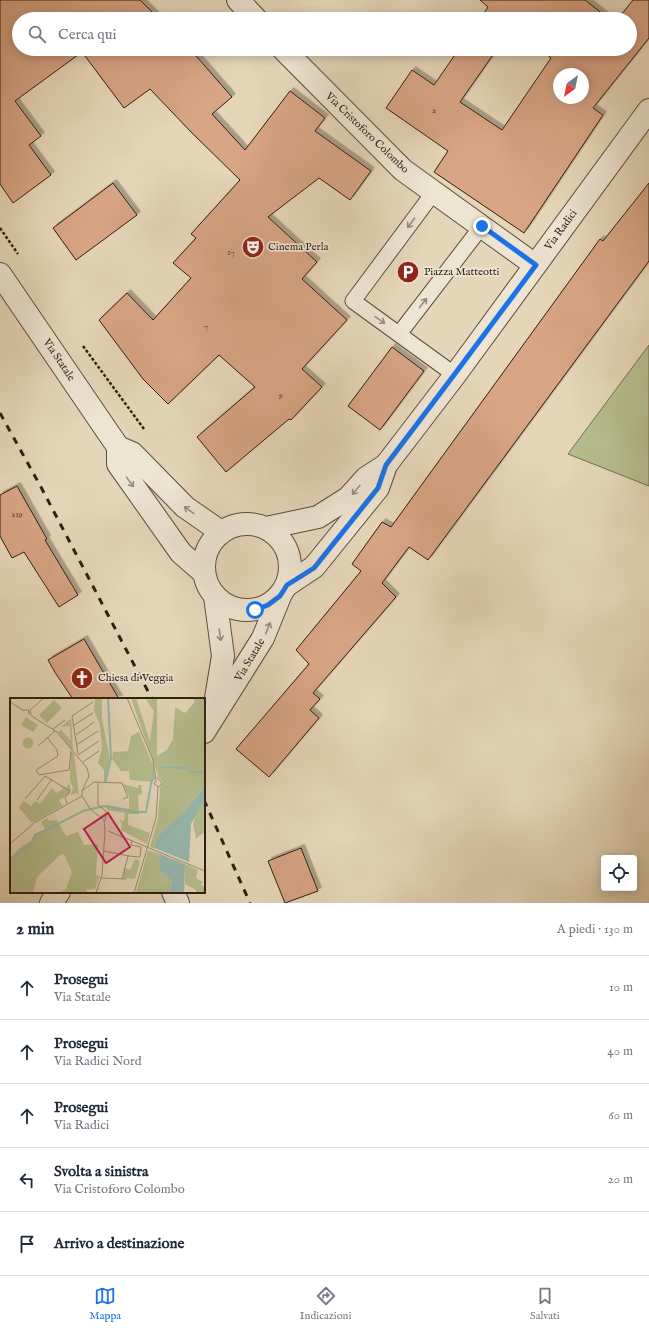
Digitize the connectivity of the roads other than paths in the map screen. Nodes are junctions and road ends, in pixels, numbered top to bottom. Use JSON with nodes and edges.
{"nodes":[{"id":1,"x":238,"y":0,"type":"edge"},
{"id":2,"x":249,"y":12,"type":"edge"},
{"id":3,"x":290,"y":56,"type":"edge"},
{"id":4,"x":649,"y":110,"type":"edge"},
{"id":5,"x":434,"y":192,"type":"junction"},
{"id":6,"x":482,"y":226,"type":"junction"},
{"id":7,"x":536,"y":265,"type":"junction"},
{"id":8,"x":0,"y":274,"type":"edge"},
{"id":9,"x":399,"y":334,"type":"junction"},
{"id":10,"x":454,"y":375,"type":"junction"},
{"id":11,"x":118,"y":447,"type":"junction"},
{"id":12,"x":386,"y":465,"type":"junction"},
{"id":13,"x":266,"y":528,"type":"junction"},
{"id":14,"x":221,"y":532,"type":"junction"},
{"id":15,"x":204,"y":573,"type":"junction"},
{"id":16,"x":284,"y":590,"type":"junction"},
{"id":17,"x":214,"y":596,"type":"junction"},
{"id":18,"x":208,"y":727,"type":"edge"},
{"id":19,"x":58,"y":893,"type":"edge"},
{"id":20,"x":173,"y":893,"type":"edge"},
{"id":21,"x":51,"y":903,"type":"edge"},
{"id":22,"x":178,"y":903,"type":"edge"}],
"edges":[{"from":1,"to":2,"type":"street"},
{"from":3,"to":5,"type":"street","name":"Via Cristoforo Colombo"},
{"from":4,"to":7,"type":"street","name":"Via Radici"},
{"from":5,"to":6,"type":"street","name":"Via Cristoforo Colombo"},
{"from":5,"to":9,"type":"lane","one_way":true},
{"from":6,"to":7,"type":"street","name":"Via Cristoforo Colombo"},
{"from":9,"to":6,"type":"lane","one_way":true},
{"from":7,"to":10,"type":"street","name":"Via Radici"},
{"from":8,"to":11,"type":"street","name":"Via Statale"},
{"from":9,"to":10,"type":"lane"},
{"from":10,"to":12,"type":"street","name":"Via Radici"},
{"from":14,"to":11,"type":"street","name":"Via Statale","one_way":true},
{"from":11,"to":15,"type":"street","name":"Via Statale","one_way":true},
{"from":12,"to":13,"type":"street","one_way":true},
{"from":12,"to":16,"type":"street"},
{"from":13,"to":14,"type":"street","name":"Via Statale"},
{"from":13,"to":16,"type":"street","name":"Via Statale"},
{"from":14,"to":15,"type":"street","name":"Via Statale"},
{"from":15,"to":17,"type":"street","name":"Via Statale"},
{"from":16,"to":17,"type":"street"},
{"from":18,"to":16,"type":"street","name":"Via Statale","one_way":true},
{"from":17,"to":18,"type":"street","name":"Via Statale","one_way":true},
{"from":19,"to":21,"type":"street"},
{"from":20,"to":22,"type":"street"}]}
